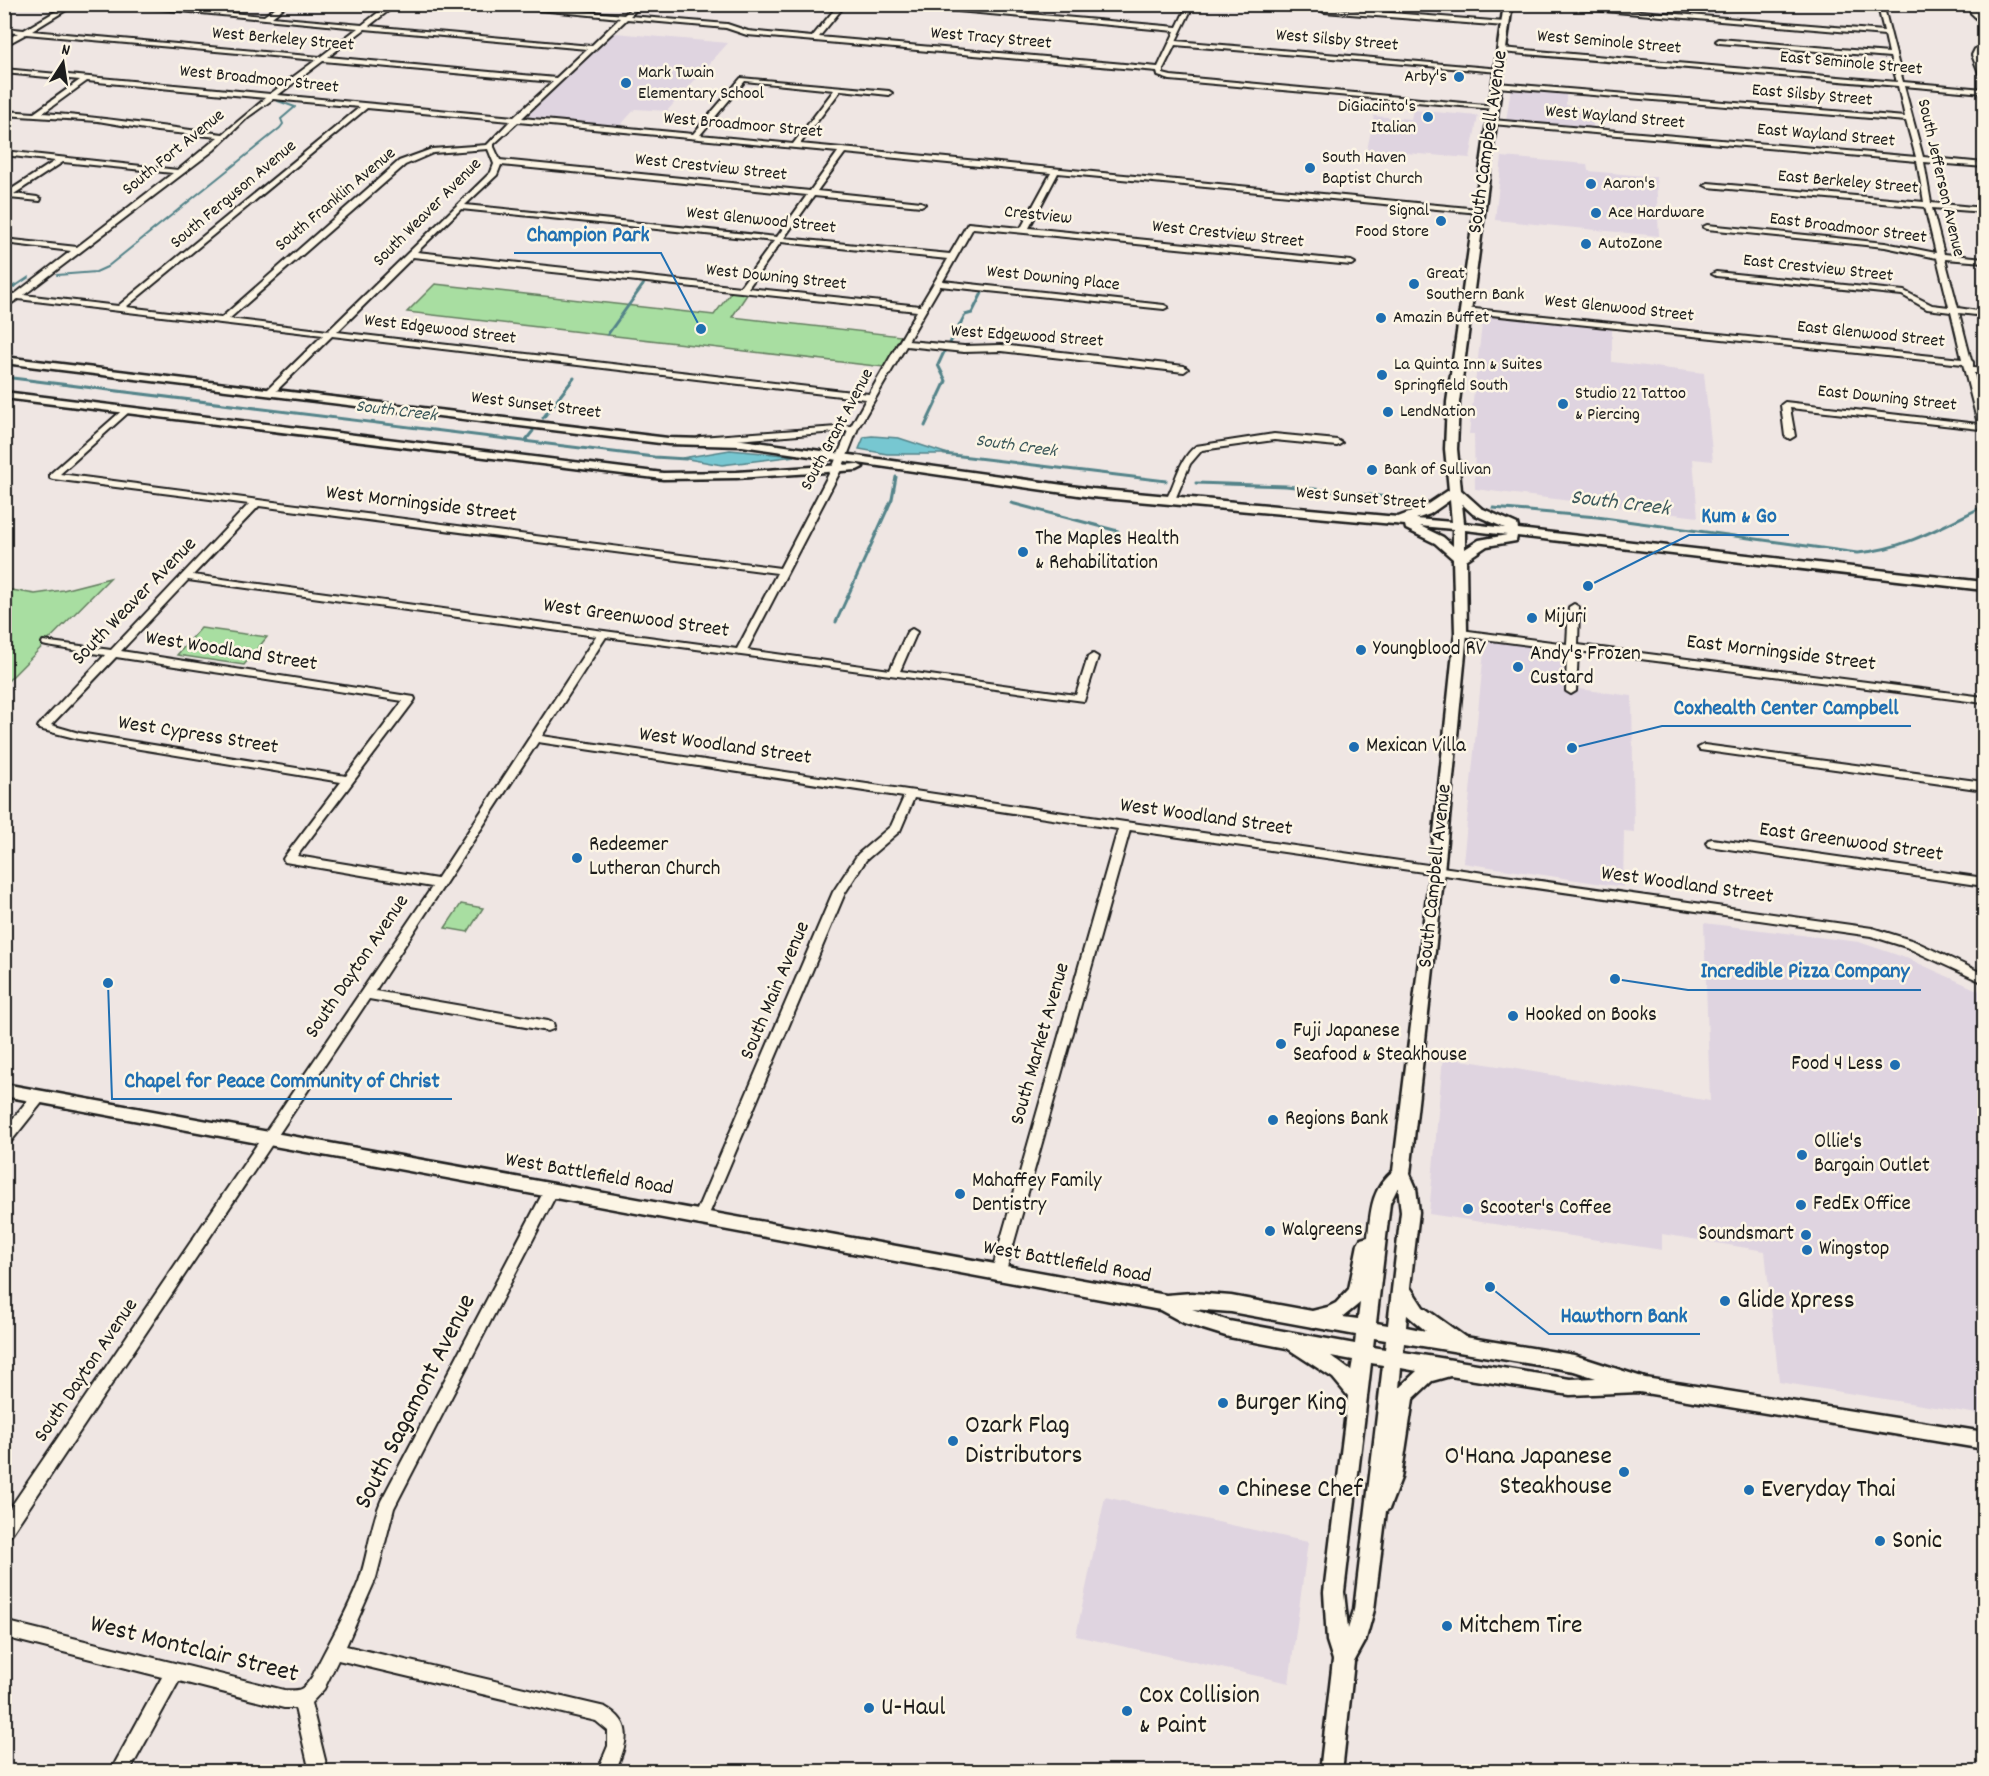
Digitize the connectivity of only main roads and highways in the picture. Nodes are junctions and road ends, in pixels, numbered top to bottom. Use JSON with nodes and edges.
{"nodes":[{"id":1,"x":1508,"y":4,"type":"edge"},
{"id":2,"x":5,"y":360,"type":"edge"},
{"id":3,"x":4,"y":395,"type":"edge"},
{"id":4,"x":840,"y":461,"type":"junction"},
{"id":5,"x":1455,"y":490,"type":"junction"},
{"id":6,"x":1397,"y":520,"type":"junction"},
{"id":7,"x":1458,"y":526,"type":"junction"},
{"id":8,"x":1536,"y":535,"type":"junction"},
{"id":9,"x":1460,"y":558,"type":"junction"},
{"id":10,"x":1984,"y":586,"type":"edge"},
{"id":11,"x":4,"y":1090,"type":"edge"},
{"id":12,"x":1401,"y":1174,"type":"junction"},
{"id":13,"x":1380,"y":1214,"type":"junction"},
{"id":14,"x":1401,"y":1286,"type":"junction"},
{"id":15,"x":1166,"y":1303,"type":"junction"},
{"id":16,"x":1310,"y":1318,"type":"junction"},
{"id":17,"x":1367,"y":1329,"type":"junction"},
{"id":18,"x":1395,"y":1334,"type":"junction"},
{"id":19,"x":1285,"y":1340,"type":"junction"},
{"id":20,"x":1464,"y":1345,"type":"junction"},
{"id":21,"x":1364,"y":1354,"type":"junction"},
{"id":22,"x":1393,"y":1359,"type":"junction"},
{"id":23,"x":1462,"y":1370,"type":"junction"},
{"id":24,"x":1645,"y":1386,"type":"junction"},
{"id":25,"x":1358,"y":1397,"type":"junction"},
{"id":26,"x":1984,"y":1441,"type":"edge"},
{"id":27,"x":1374,"y":1520,"type":"junction"},
{"id":28,"x":1344,"y":1660,"type":"junction"},
{"id":29,"x":1331,"y":1772,"type":"edge"}],
"edges":[{"from":1,"to":5,"type":"main road","name":"South Campbell Avenue"},
{"from":2,"to":4,"type":"main road","name":"West Sunset Street"},
{"from":3,"to":4,"type":"main road","name":"West Sunset Street"},
{"from":4,"to":6,"type":"main road","name":"West Sunset Street"},
{"from":5,"to":6,"type":"main road"},
{"from":5,"to":7,"type":"main road","name":"South Campbell Avenue"},
{"from":5,"to":8,"type":"main road"},
{"from":6,"to":7,"type":"main road","name":"West Sunset Street"},
{"from":6,"to":9,"type":"main road"},
{"from":7,"to":8,"type":"main road","name":"West Sunset Street"},
{"from":7,"to":9,"type":"main road","name":"South Campbell Avenue"},
{"from":8,"to":9,"type":"main road"},
{"from":8,"to":10,"type":"main road","name":"West Sunset Street"},
{"from":9,"to":12,"type":"main road","name":"South Campbell Avenue"},
{"from":11,"to":15,"type":"main road","name":"West Battlefield Road"},
{"from":12,"to":13,"type":"main road","name":"South Campbell Avenue"},
{"from":12,"to":14,"type":"main road","name":"South Campbell Avenue"},
{"from":13,"to":16,"type":"main road"},
{"from":13,"to":17,"type":"main road","name":"South Campbell Avenue"},
{"from":14,"to":18,"type":"main road","name":"South Campbell Avenue"},
{"from":14,"to":20,"type":"main road"},
{"from":15,"to":16,"type":"main road","name":"West Battlefield Road"},
{"from":15,"to":19,"type":"main road","name":"West Battlefield Road"},
{"from":16,"to":17,"type":"main road","name":"West Battlefield Road"},
{"from":17,"to":18,"type":"main road","name":"West Battlefield Road"},
{"from":17,"to":21,"type":"main road","name":"South Campbell Avenue"},
{"from":18,"to":20,"type":"main road","name":"West Battlefield Road"},
{"from":18,"to":22,"type":"main road","name":"South Campbell Avenue"},
{"from":19,"to":21,"type":"main road","name":"West Battlefield Road"},
{"from":19,"to":25,"type":"main road"},
{"from":20,"to":24,"type":"main road","name":"West Battlefield Road"},
{"from":21,"to":22,"type":"main road","name":"West Battlefield Road"},
{"from":21,"to":25,"type":"main road","name":"South Campbell Avenue"},
{"from":22,"to":23,"type":"main road","name":"West Battlefield Road"},
{"from":22,"to":27,"type":"main road","name":"South Campbell Avenue"},
{"from":23,"to":24,"type":"main road","name":"West Battlefield Road"},
{"from":23,"to":27,"type":"main road"},
{"from":24,"to":26,"type":"main road","name":"West Battlefield Road"},
{"from":25,"to":28,"type":"main road","name":"South Campbell Avenue"},
{"from":27,"to":28,"type":"main road","name":"South Campbell Avenue"},
{"from":28,"to":29,"type":"main road","name":"South Campbell Avenue"}]}
